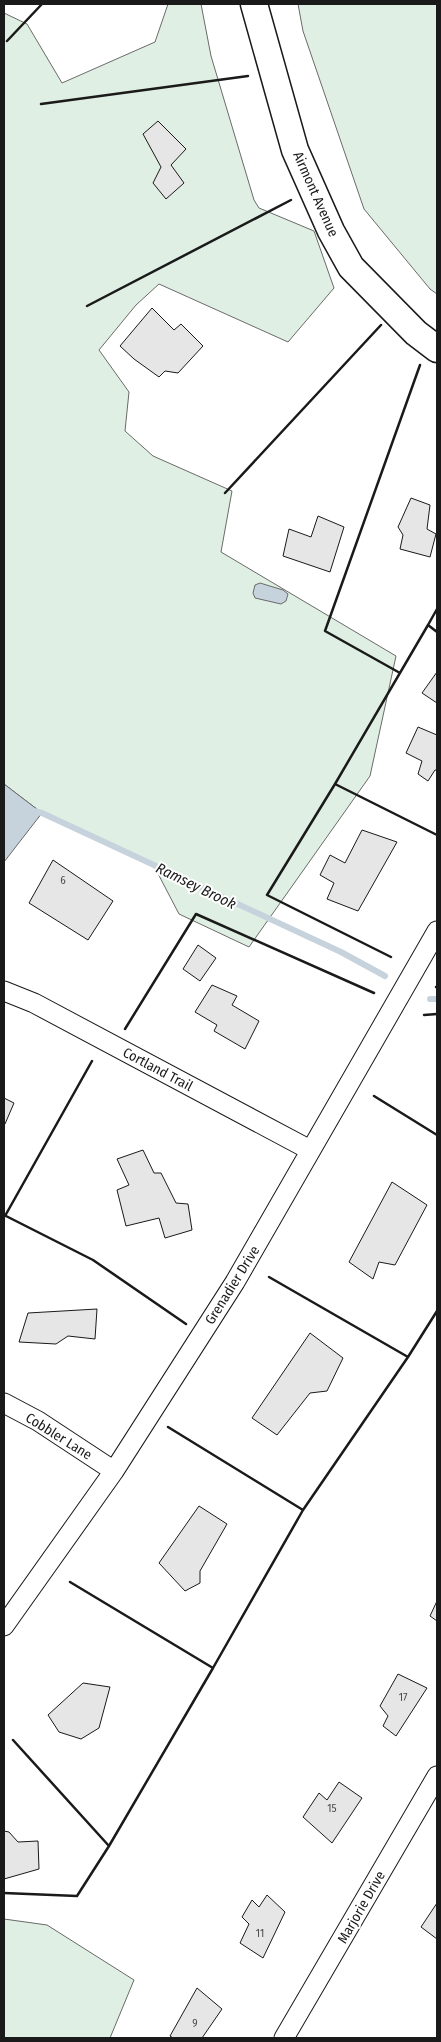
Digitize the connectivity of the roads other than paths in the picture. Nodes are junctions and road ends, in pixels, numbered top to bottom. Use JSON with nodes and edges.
{"nodes":[{"id":1,"x":254,"y":4,"type":"edge"},
{"id":2,"x":437,"y":349,"type":"edge"},
{"id":3,"x":437,"y":931,"type":"edge"},
{"id":4,"x":4,"y":991,"type":"edge"},
{"id":5,"x":310,"y":1150,"type":"junction"},
{"id":6,"x":4,"y":1403,"type":"edge"},
{"id":7,"x":114,"y":1471,"type":"junction"},
{"id":8,"x":4,"y":1626,"type":"edge"},
{"id":9,"x":437,"y":1776,"type":"edge"},
{"id":10,"x":284,"y":2038,"type":"edge"}],
"edges":[{"from":1,"to":2,"type":"street","name":"Airmont Avenue"},
{"from":3,"to":5,"type":"street","name":"Grenadier Drive"},
{"from":4,"to":5,"type":"street","name":"Cortland Trail"},
{"from":5,"to":7,"type":"street","name":"Grenadier Drive"},
{"from":6,"to":7,"type":"street","name":"Cobbler Lane"},
{"from":7,"to":8,"type":"street","name":"Grenadier Drive"},
{"from":9,"to":10,"type":"street","name":"Marjorie Drive"}]}
